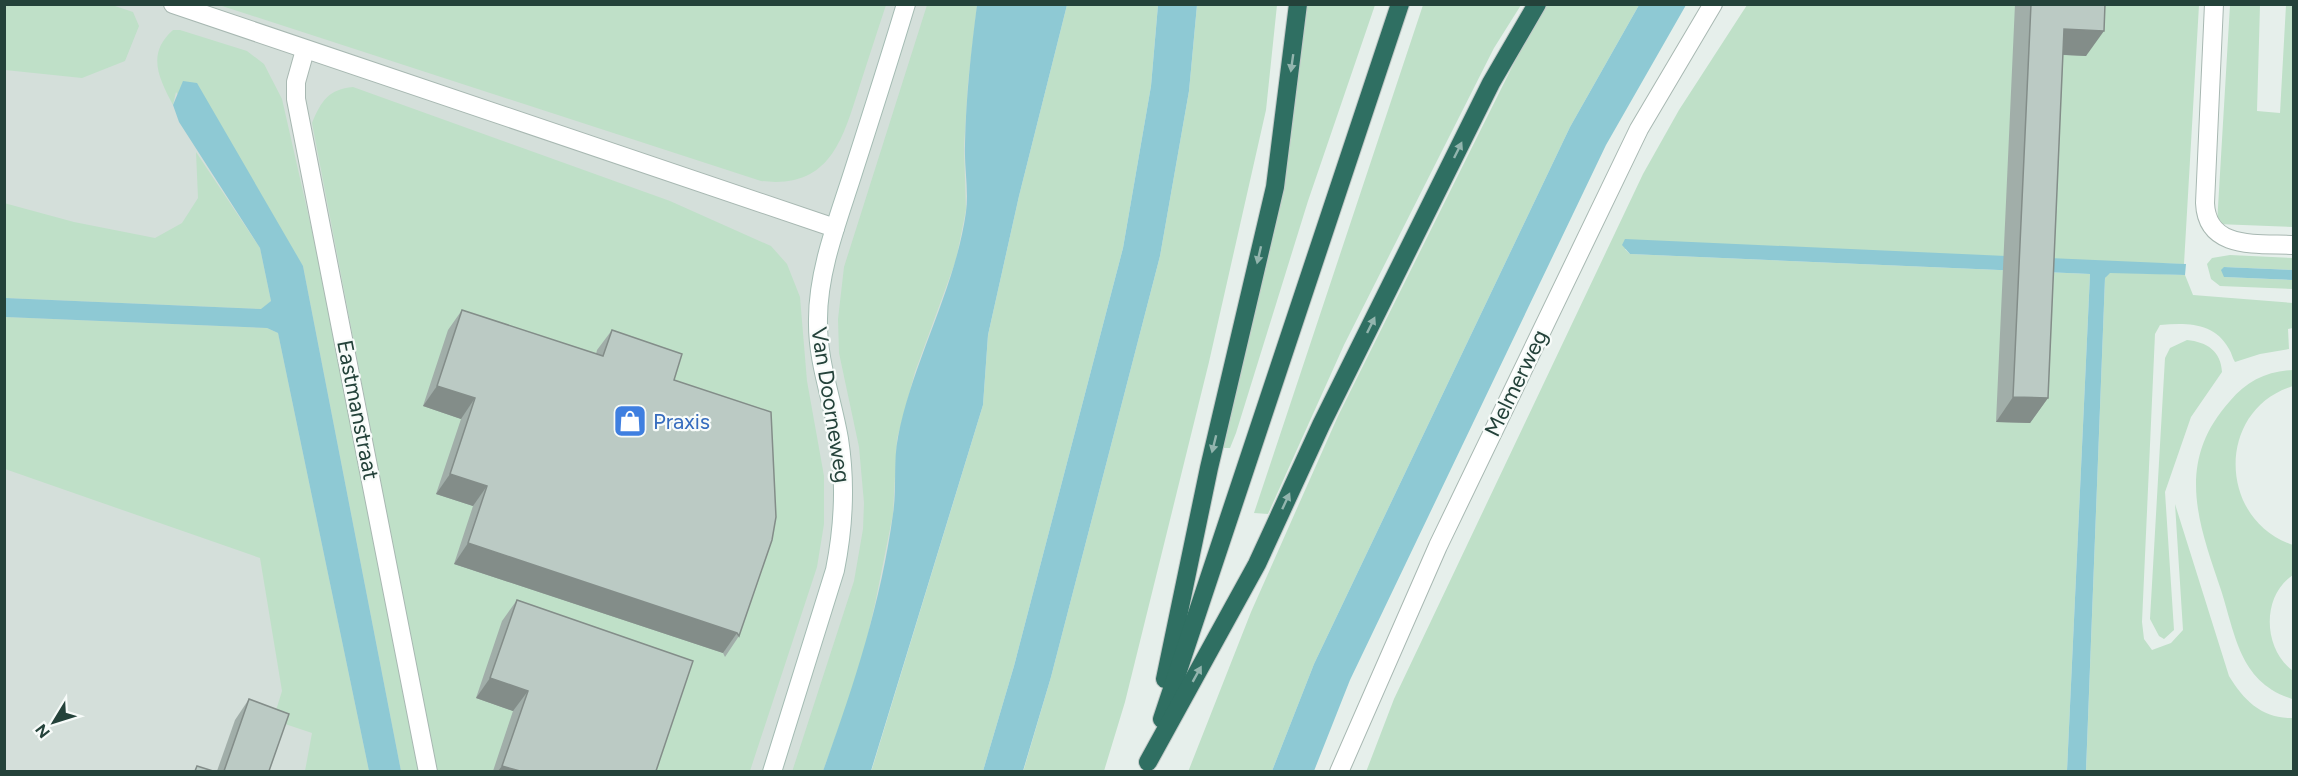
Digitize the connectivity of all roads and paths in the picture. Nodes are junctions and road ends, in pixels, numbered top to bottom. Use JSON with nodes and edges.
{"nodes":[{"id":1,"x":173,"y":4,"type":"edge"},
{"id":2,"x":906,"y":4,"type":"edge"},
{"id":3,"x":1298,"y":4,"type":"edge"},
{"id":4,"x":1400,"y":4,"type":"edge"},
{"id":5,"x":1537,"y":4,"type":"edge"},
{"id":6,"x":1713,"y":4,"type":"edge"},
{"id":7,"x":2214,"y":4,"type":"edge"},
{"id":8,"x":200,"y":9,"type":"edge"},
{"id":9,"x":305,"y":50,"type":"junction"},
{"id":10,"x":835,"y":228,"type":"junction"},
{"id":11,"x":2294,"y":245,"type":"edge"},
{"id":12,"x":1146,"y":766,"type":"edge"},
{"id":13,"x":428,"y":771,"type":"edge"},
{"id":14,"x":772,"y":771,"type":"edge"},
{"id":15,"x":1339,"y":771,"type":"edge"}],
"edges":[{"from":1,"to":8,"type":"street"},
{"from":2,"to":10,"type":"street","name":"Van Doorneweg"},
{"from":3,"to":12,"type":"highway","one_way":true},
{"from":4,"to":12,"type":"highway"},
{"from":12,"to":5,"type":"highway","one_way":true},
{"from":6,"to":15,"type":"street","name":"Melmerweg"},
{"from":7,"to":11,"type":"street"},
{"from":8,"to":9,"type":"street"},
{"from":9,"to":10,"type":"street"},
{"from":9,"to":13,"type":"street","name":"Eastmanstraat"},
{"from":10,"to":14,"type":"street","name":"Van Doorneweg"}]}
